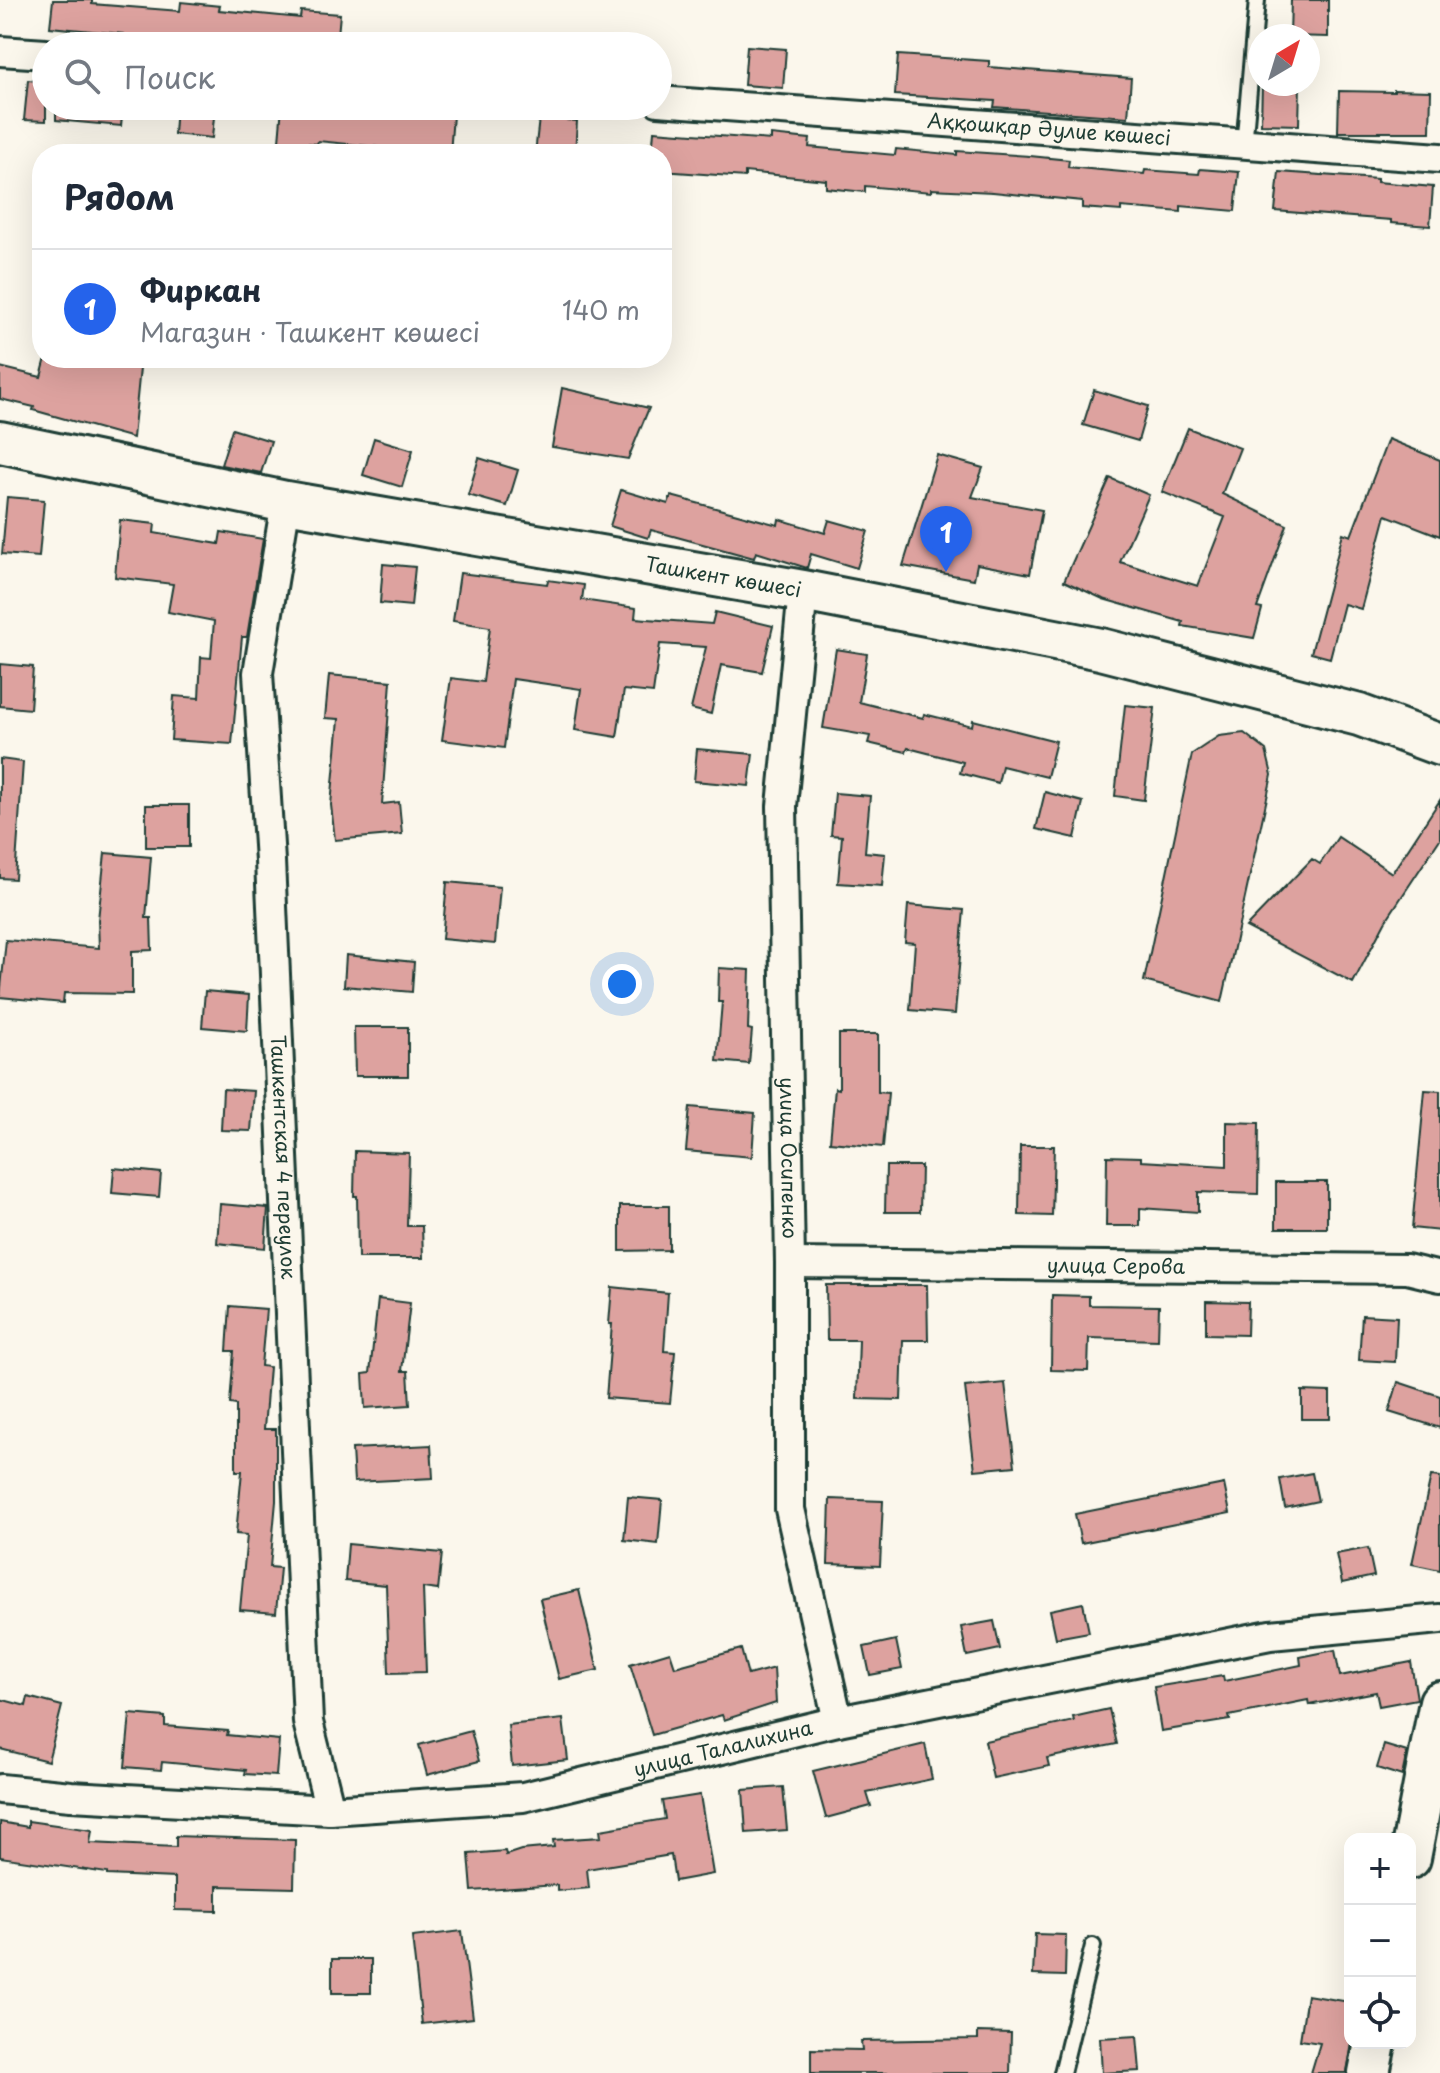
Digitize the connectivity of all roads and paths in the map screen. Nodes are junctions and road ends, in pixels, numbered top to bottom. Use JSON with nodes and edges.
{"nodes":[{"id":1,"x":1257,"y":0,"type":"edge"},
{"id":2,"x":0,"y":51,"type":"edge"},
{"id":3,"x":32,"y":53,"type":"edge"},
{"id":4,"x":672,"y":102,"type":"edge"},
{"id":5,"x":1244,"y":146,"type":"junction"},
{"id":6,"x":1440,"y":158,"type":"edge"},
{"id":7,"x":0,"y":442,"type":"edge"},
{"id":8,"x":286,"y":502,"type":"junction"},
{"id":9,"x":803,"y":591,"type":"junction"},
{"id":10,"x":1440,"y":745,"type":"edge"},
{"id":11,"x":790,"y":1263,"type":"junction"},
{"id":12,"x":1440,"y":1277,"type":"edge"},
{"id":13,"x":1440,"y":1619,"type":"edge"},
{"id":14,"x":1440,"y":1702,"type":"edge"},
{"id":15,"x":838,"y":1721,"type":"junction"},
{"id":16,"x":0,"y":1789,"type":"edge"},
{"id":17,"x":330,"y":1810,"type":"junction"},
{"id":18,"x":1415,"y":1833,"type":"edge"},
{"id":19,"x":1093,"y":1946,"type":"dead end"},
{"id":20,"x":1374,"y":2049,"type":"edge"},
{"id":21,"x":1062,"y":2073,"type":"edge"},
{"id":22,"x":1369,"y":2073,"type":"edge"}],
"edges":[{"from":1,"to":5,"type":"lane"},
{"from":2,"to":3,"type":"street"},
{"from":4,"to":5,"type":"street","name":"Аққошқар Әулие көшесі"},
{"from":5,"to":6,"type":"street","name":"Аққошқар Әулие көшесі"},
{"from":7,"to":8,"type":"main road","name":"Ташкент көшесі"},
{"from":8,"to":9,"type":"main road","name":"Ташкент көшесі"},
{"from":8,"to":17,"type":"street","name":"Ташкентская 4 переулок"},
{"from":9,"to":10,"type":"main road","name":"Ташкент көшесі"},
{"from":9,"to":11,"type":"street","name":"улица Осипенко"},
{"from":11,"to":12,"type":"street","name":"улица Серова"},
{"from":11,"to":15,"type":"street","name":"улица Осипенко"},
{"from":13,"to":15,"type":"street","name":"улица Талалихина"},
{"from":14,"to":18,"type":"main road"},
{"from":15,"to":17,"type":"street","name":"улица Талалихина"},
{"from":16,"to":17,"type":"street","name":"улица Талалихина"},
{"from":19,"to":21,"type":"lane"},
{"from":20,"to":22,"type":"main road"}]}
